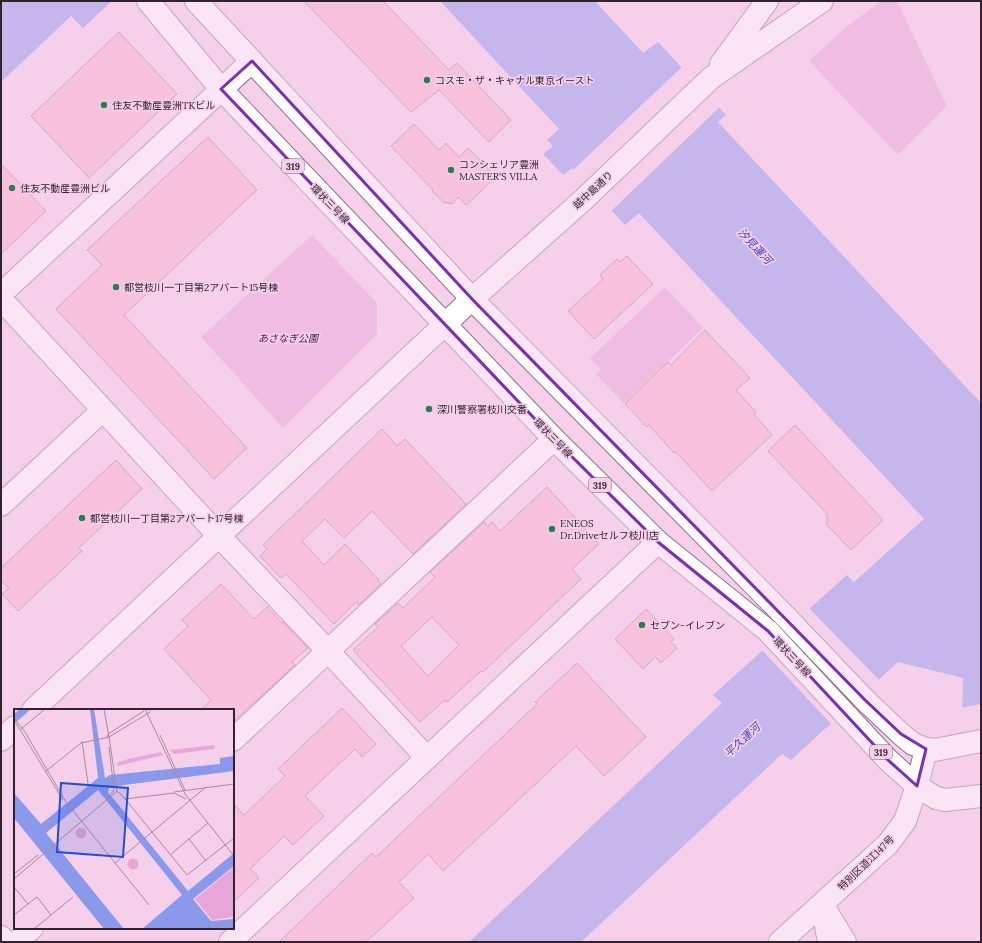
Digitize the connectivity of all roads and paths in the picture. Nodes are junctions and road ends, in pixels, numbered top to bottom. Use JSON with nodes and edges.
{"nodes":[{"id":1,"x":148,"y":1,"type":"edge"},
{"id":2,"x":196,"y":1,"type":"edge"},
{"id":3,"x":767,"y":1,"type":"edge"},
{"id":4,"x":822,"y":1,"type":"edge"},
{"id":5,"x":252,"y":61,"type":"junction"},
{"id":6,"x":711,"y":78,"type":"junction"},
{"id":7,"x":221,"y":89,"type":"junction"},
{"id":8,"x":1,"y":294,"type":"edge"},
{"id":9,"x":1,"y":299,"type":"edge"},
{"id":10,"x":472,"y":299,"type":"junction"},
{"id":11,"x":445,"y":325,"type":"junction"},
{"id":12,"x":103,"y":410,"type":"junction"},
{"id":13,"x":554,"y":439,"type":"junction"},
{"id":14,"x":1,"y":505,"type":"edge"},
{"id":15,"x":220,"y":537,"type":"junction"},
{"id":16,"x":658,"y":542,"type":"junction"},
{"id":17,"x":328,"y":651,"type":"junction"},
{"id":18,"x":34,"y":709,"type":"edge"},
{"id":19,"x":14,"y":728,"type":"edge"},
{"id":20,"x":234,"y":739,"type":"edge"},
{"id":21,"x":1,"y":740,"type":"edge"},
{"id":22,"x":973,"y":743,"type":"edge"},
{"id":23,"x":926,"y":749,"type":"junction"},
{"id":24,"x":427,"y":758,"type":"junction"},
{"id":25,"x":917,"y":786,"type":"junction"},
{"id":26,"x":979,"y":796,"type":"edge"},
{"id":27,"x":822,"y":905,"type":"junction"},
{"id":28,"x":31,"y":929,"type":"edge"},
{"id":29,"x":1,"y":937,"type":"edge"},
{"id":30,"x":6,"y":942,"type":"edge"},
{"id":31,"x":17,"y":942,"type":"edge"},
{"id":32,"x":230,"y":942,"type":"edge"},
{"id":33,"x":780,"y":942,"type":"edge"},
{"id":34,"x":819,"y":942,"type":"edge"},
{"id":35,"x":829,"y":942,"type":"edge"},
{"id":36,"x":845,"y":942,"type":"edge"}],
"edges":[{"from":1,"to":7,"type":"main road","name":"環状三号線","number":"319"},
{"from":2,"to":5,"type":"main road","number":"319"},
{"from":3,"to":6,"type":"main road","name":"越中島通り"},
{"from":4,"to":6,"type":"main road","name":"越中島通り"},
{"from":5,"to":7,"type":"main road"},
{"from":5,"to":10,"type":"main road","number":"319"},
{"from":6,"to":10,"type":"main road","name":"越中島通り"},
{"from":7,"to":8,"type":"main road"},
{"from":7,"to":11,"type":"main road","name":"環状三号線","number":"319"},
{"from":9,"to":12,"type":"main road"},
{"from":10,"to":11,"type":"main road","name":"越中島通り"},
{"from":10,"to":23,"type":"main road","number":"319"},
{"from":11,"to":13,"type":"main road","name":"環状三号線","number":"319"},
{"from":11,"to":15,"type":"main road","name":"越中島通り"},
{"from":12,"to":14,"type":"main road"},
{"from":12,"to":15,"type":"main road"},
{"from":13,"to":16,"type":"main road","name":"環状三号線","number":"319"},
{"from":13,"to":17,"type":"main road"},
{"from":15,"to":17,"type":"main road"},
{"from":15,"to":18,"type":"main road","name":"越中島通り"},
{"from":16,"to":24,"type":"main road"},
{"from":16,"to":25,"type":"main road","name":"環状三号線","number":"319"},
{"from":17,"to":20,"type":"main road"},
{"from":17,"to":24,"type":"main road"},
{"from":19,"to":21,"type":"main road"},
{"from":22,"to":23,"type":"main road"},
{"from":23,"to":25,"type":"main road","name":"特別区道江147号"},
{"from":24,"to":32,"type":"main road"},
{"from":25,"to":26,"type":"main road","name":"環状三号線","number":"319"},
{"from":25,"to":27,"type":"main road","name":"特別区道江147号"},
{"from":27,"to":33,"type":"main road","name":"特別区道江147号"},
{"from":27,"to":34,"type":"main road"},
{"from":27,"to":35,"type":"main road"},
{"from":27,"to":36,"type":"main road"},
{"from":28,"to":31,"type":"main road"},
{"from":29,"to":30,"type":"main road"}]}
